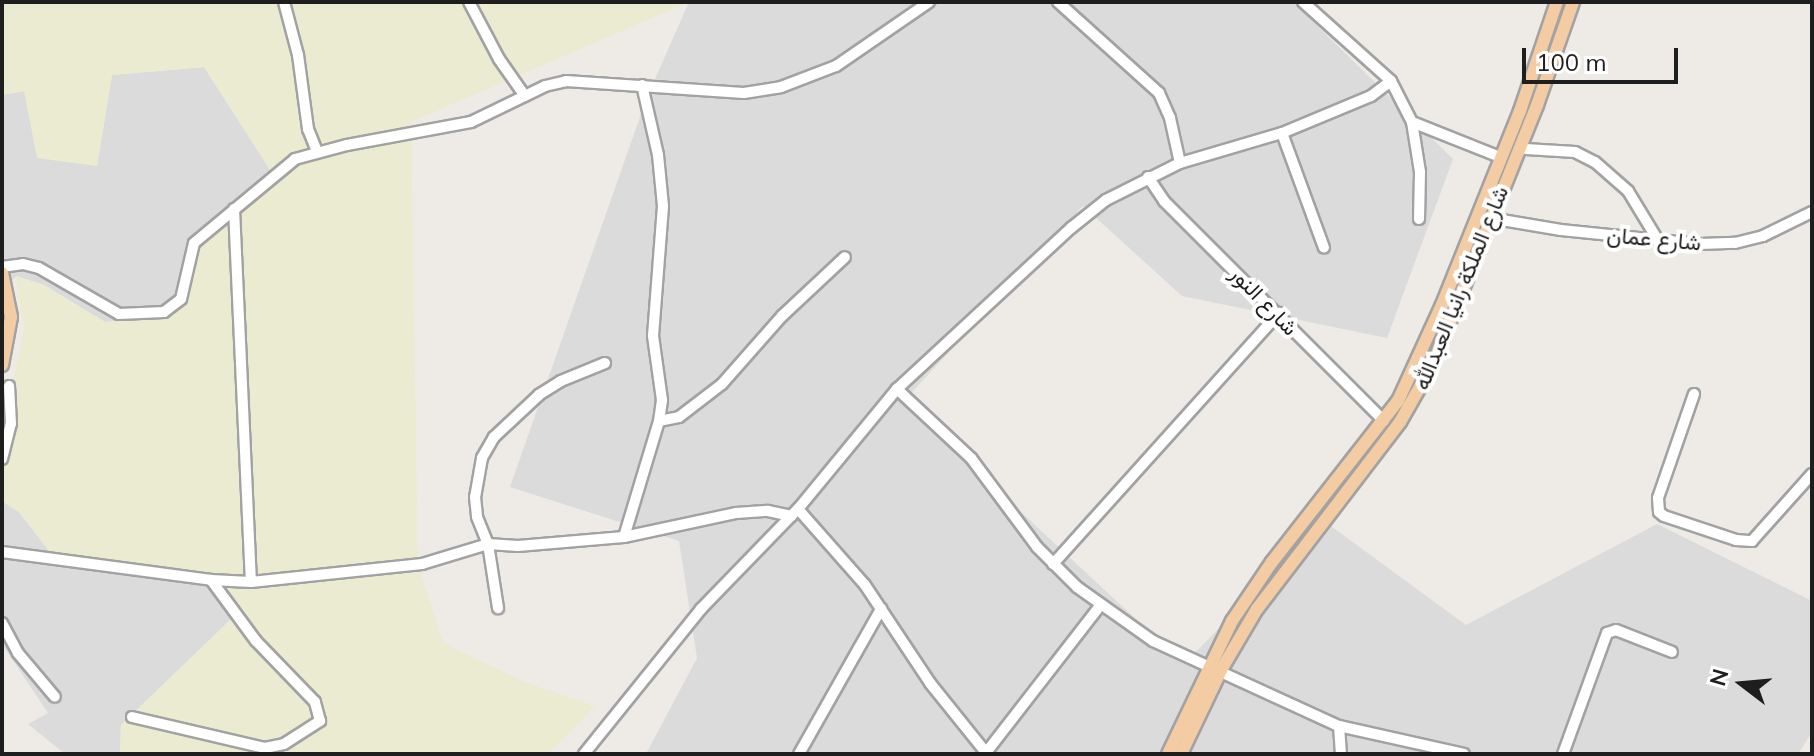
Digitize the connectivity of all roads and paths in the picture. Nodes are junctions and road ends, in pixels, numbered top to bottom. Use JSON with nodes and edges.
{"nodes":[{"id":1,"x":284,"y":2,"type":"edge"},
{"id":2,"x":469,"y":2,"type":"edge"},
{"id":3,"x":929,"y":2,"type":"edge"},
{"id":4,"x":1058,"y":2,"type":"edge"},
{"id":5,"x":1303,"y":2,"type":"edge"},
{"id":6,"x":1557,"y":2,"type":"edge"},
{"id":7,"x":1573,"y":2,"type":"edge"},
{"id":8,"x":1391,"y":81,"type":"junction"},
{"id":9,"x":642,"y":85,"type":"junction"},
{"id":10,"x":525,"y":96,"type":"junction"},
{"id":11,"x":1412,"y":122,"type":"junction"},
{"id":12,"x":1282,"y":133,"type":"junction"},
{"id":13,"x":1526,"y":149,"type":"dead end"},
{"id":14,"x":317,"y":151,"type":"junction"},
{"id":15,"x":1500,"y":157,"type":"junction"},
{"id":16,"x":1180,"y":163,"type":"junction"},
{"id":17,"x":1148,"y":177,"type":"junction"},
{"id":18,"x":234,"y":209,"type":"junction"},
{"id":19,"x":1812,"y":212,"type":"edge"},
{"id":20,"x":1490,"y":218,"type":"junction"},
{"id":21,"x":1419,"y":219,"type":"dead end"},
{"id":22,"x":1659,"y":242,"type":"junction"},
{"id":23,"x":1324,"y":248,"type":"dead end"},
{"id":24,"x":845,"y":257,"type":"dead end"},
{"id":25,"x":2,"y":267,"type":"edge"},
{"id":26,"x":2,"y":273,"type":"edge"},
{"id":27,"x":1279,"y":313,"type":"junction"},
{"id":28,"x":605,"y":363,"type":"dead end"},
{"id":29,"x":2,"y":365,"type":"edge"},
{"id":30,"x":9,"y":386,"type":"dead end"},
{"id":31,"x":897,"y":389,"type":"junction"},
{"id":32,"x":1694,"y":394,"type":"dead end"},
{"id":33,"x":659,"y":421,"type":"junction"},
{"id":34,"x":1384,"y":421,"type":"junction"},
{"id":35,"x":2,"y":459,"type":"edge"},
{"id":36,"x":1812,"y":474,"type":"edge"},
{"id":37,"x":794,"y":512,"type":"junction"},
{"id":38,"x":624,"y":537,"type":"junction"},
{"id":39,"x":488,"y":544,"type":"junction"},
{"id":40,"x":2,"y":552,"type":"edge"},
{"id":41,"x":1053,"y":564,"type":"junction"},
{"id":42,"x":211,"y":580,"type":"junction"},
{"id":43,"x":251,"y":582,"type":"junction"},
{"id":44,"x":1100,"y":606,"type":"junction"},
{"id":45,"x":498,"y":608,"type":"dead end"},
{"id":46,"x":881,"y":609,"type":"junction"},
{"id":47,"x":2,"y":623,"type":"edge"},
{"id":48,"x":1672,"y":652,"type":"dead end"},
{"id":49,"x":1215,"y":668,"type":"junction"},
{"id":50,"x":55,"y":697,"type":"dead end"},
{"id":51,"x":132,"y":717,"type":"dead end"},
{"id":52,"x":1339,"y":726,"type":"junction"},
{"id":53,"x":986,"y":753,"type":"edge"},
{"id":54,"x":584,"y":754,"type":"edge"},
{"id":55,"x":799,"y":754,"type":"edge"},
{"id":56,"x":1168,"y":754,"type":"edge"},
{"id":57,"x":1181,"y":754,"type":"edge"},
{"id":58,"x":1341,"y":754,"type":"edge"},
{"id":59,"x":1464,"y":754,"type":"edge"},
{"id":60,"x":1563,"y":754,"type":"edge"}],
"edges":[{"from":1,"to":14,"type":"street"},
{"from":2,"to":10,"type":"street"},
{"from":3,"to":9,"type":"street"},
{"from":4,"to":16,"type":"street"},
{"from":5,"to":8,"type":"street"},
{"from":6,"to":15,"type":"main road","name":"شارع الملكة رانيا العبدالله"},
{"from":7,"to":20,"type":"main road","name":"شارع الملكة رانيا العبدالله"},
{"from":8,"to":11,"type":"street"},
{"from":8,"to":12,"type":"street"},
{"from":9,"to":10,"type":"street"},
{"from":9,"to":33,"type":"street"},
{"from":10,"to":14,"type":"street"},
{"from":11,"to":15,"type":"street"},
{"from":11,"to":21,"type":"street"},
{"from":12,"to":16,"type":"street"},
{"from":12,"to":23,"type":"street"},
{"from":13,"to":22,"type":"street"},
{"from":14,"to":18,"type":"street"},
{"from":15,"to":34,"type":"main road","name":"شارع الملكة رانيا العبدالله"},
{"from":16,"to":17,"type":"street"},
{"from":17,"to":27,"type":"street","name":"شارع النور"},
{"from":17,"to":31,"type":"street"},
{"from":18,"to":25,"type":"street"},
{"from":18,"to":43,"type":"street"},
{"from":19,"to":22,"type":"street","name":"شارع عمان"},
{"from":20,"to":22,"type":"street","name":"شارع عمان"},
{"from":20,"to":49,"type":"main road","name":"شارع الملكة رانيا العبدالله"},
{"from":24,"to":33,"type":"street"},
{"from":26,"to":29,"type":"main road"},
{"from":27,"to":34,"type":"street","name":"شارع النور"},
{"from":27,"to":41,"type":"street"},
{"from":28,"to":39,"type":"street"},
{"from":30,"to":35,"type":"street"},
{"from":31,"to":37,"type":"street"},
{"from":31,"to":41,"type":"street"},
{"from":32,"to":36,"type":"street"},
{"from":33,"to":38,"type":"street"},
{"from":34,"to":49,"type":"main road","name":"شارع الملكة رانيا العبدالله"},
{"from":37,"to":38,"type":"street"},
{"from":37,"to":46,"type":"street"},
{"from":37,"to":54,"type":"street"},
{"from":38,"to":39,"type":"street"},
{"from":39,"to":43,"type":"street"},
{"from":39,"to":45,"type":"street"},
{"from":40,"to":42,"type":"street"},
{"from":41,"to":44,"type":"street"},
{"from":42,"to":43,"type":"street"},
{"from":42,"to":51,"type":"street"},
{"from":44,"to":49,"type":"street"},
{"from":44,"to":53,"type":"street"},
{"from":46,"to":53,"type":"street"},
{"from":46,"to":55,"type":"street"},
{"from":47,"to":50,"type":"street"},
{"from":48,"to":60,"type":"street"},
{"from":49,"to":52,"type":"street"},
{"from":49,"to":56,"type":"main road","name":"شارع الملكة رانيا العبدالله"},
{"from":49,"to":57,"type":"main road","name":"شارع الملكة رانيا العبدالله"},
{"from":52,"to":58,"type":"street"},
{"from":52,"to":59,"type":"street"}]}
